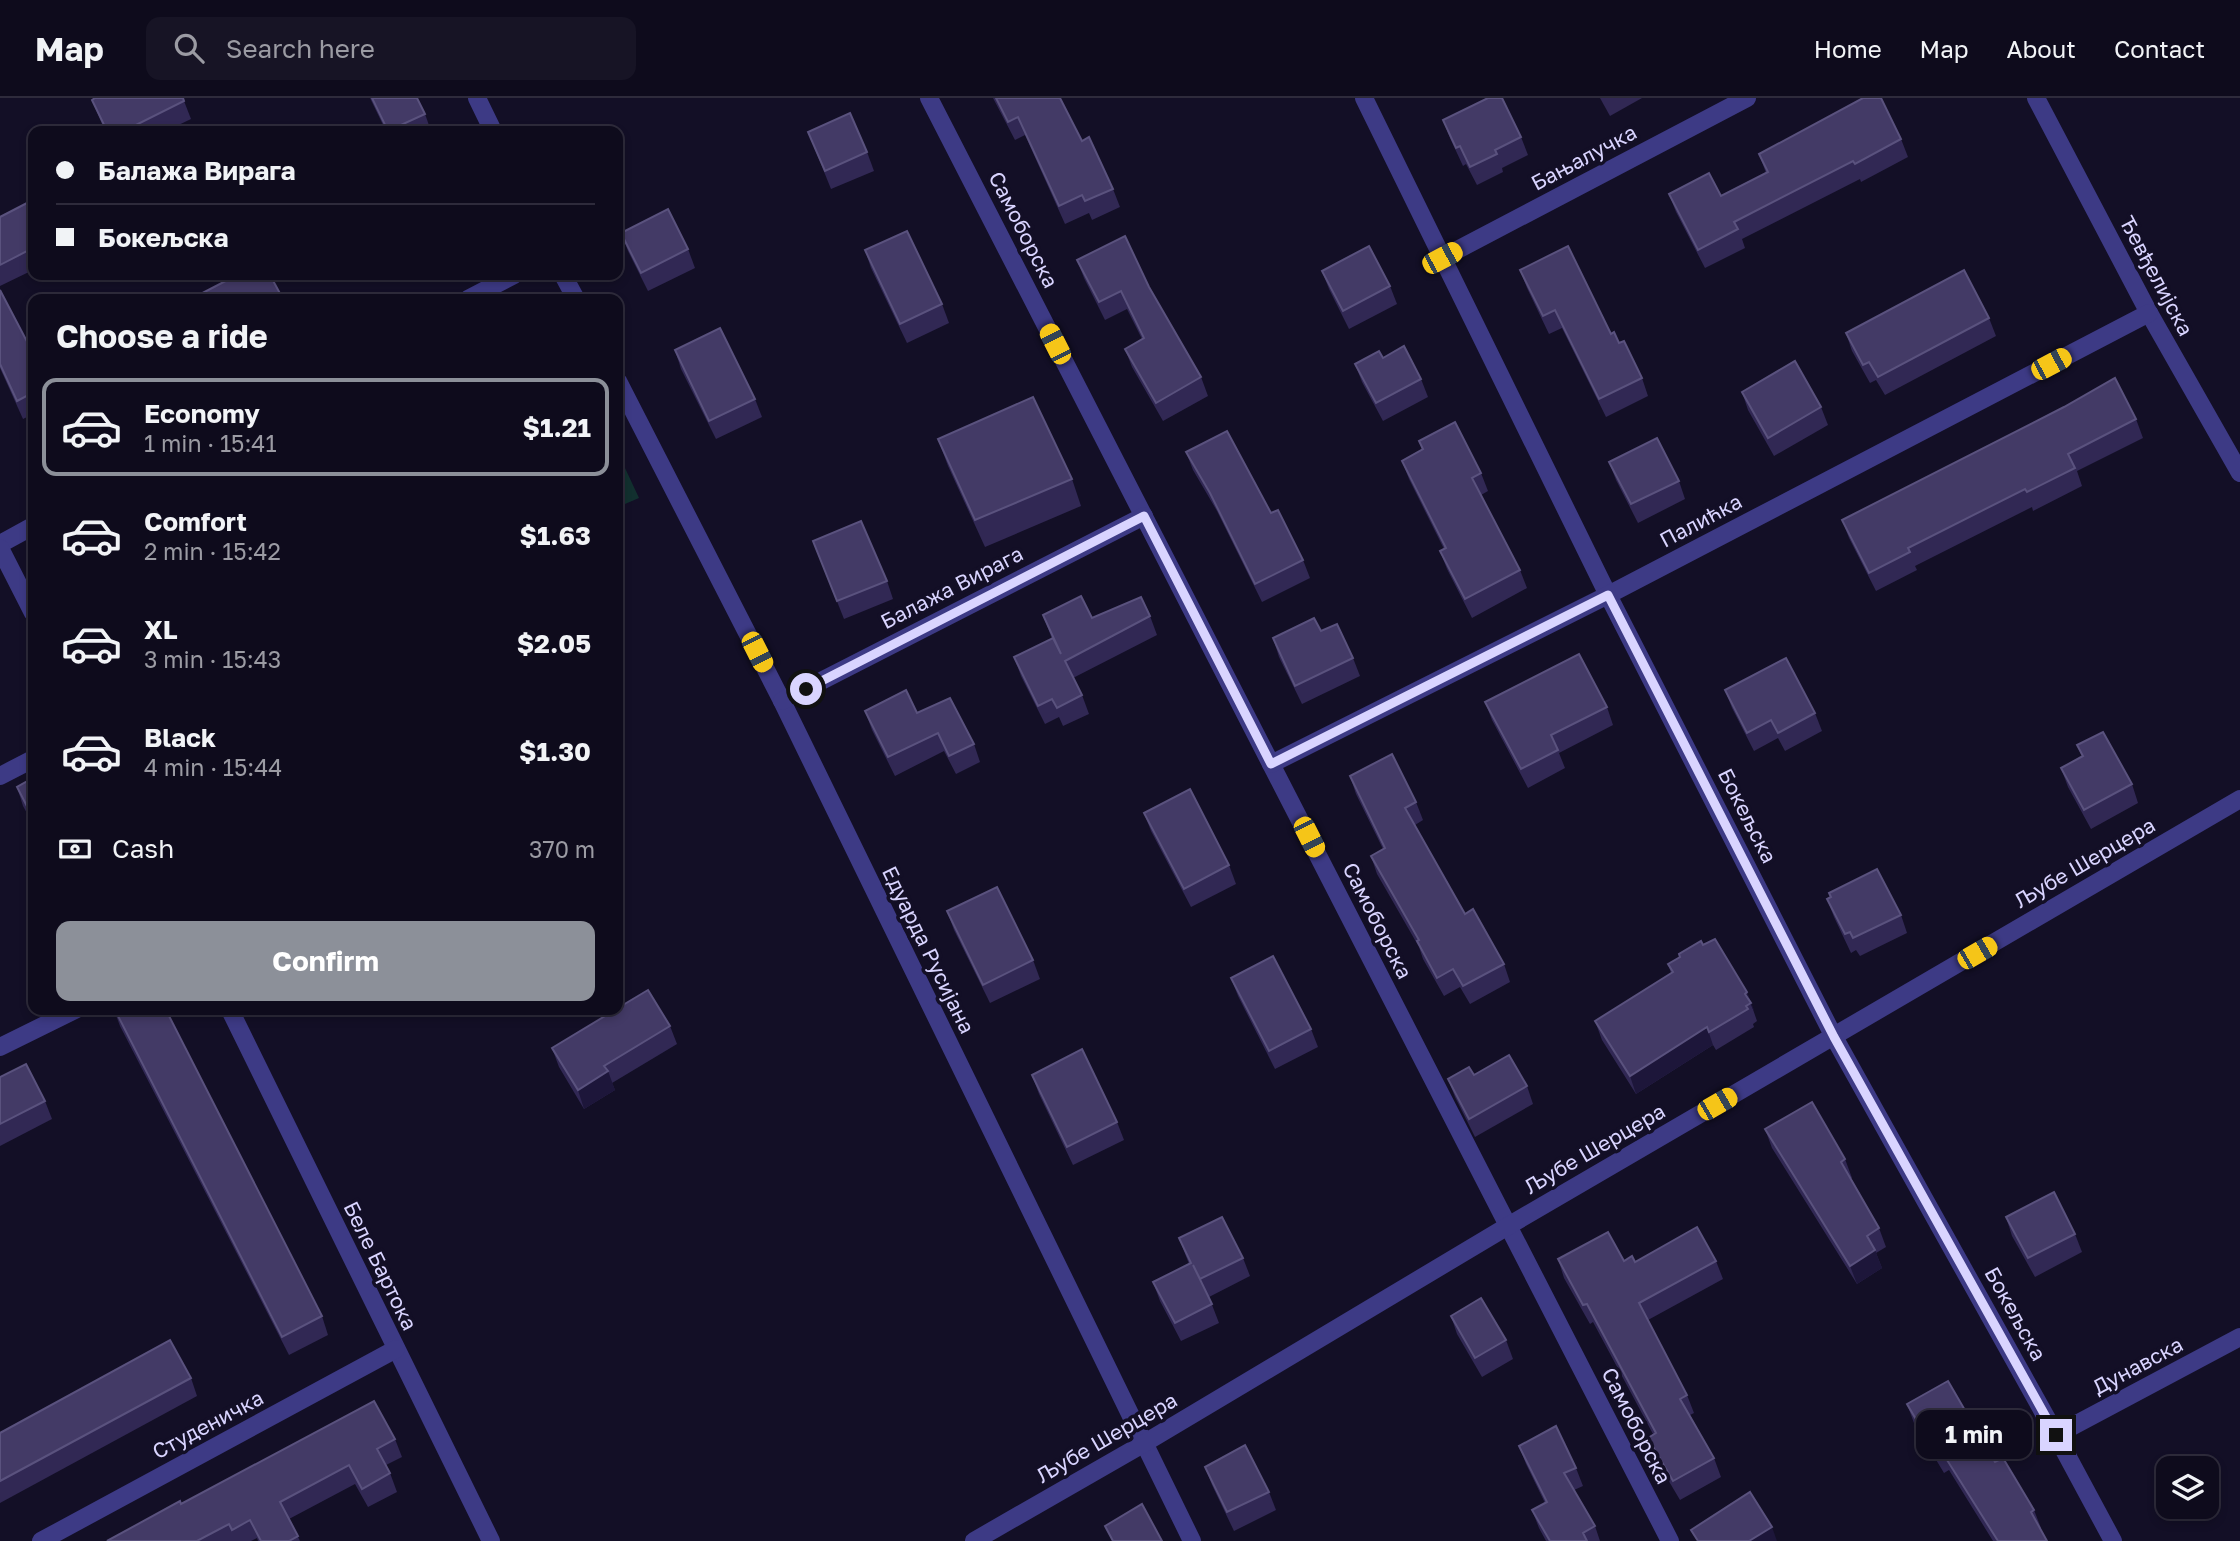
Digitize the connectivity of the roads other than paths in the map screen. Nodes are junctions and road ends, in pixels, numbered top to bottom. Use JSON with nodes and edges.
{"nodes":[{"id":1,"x":477,"y":98,"type":"edge"},
{"id":2,"x":929,"y":98,"type":"edge"},
{"id":3,"x":1364,"y":98,"type":"edge"},
{"id":4,"x":1747,"y":98,"type":"edge"},
{"id":5,"x":2036,"y":98,"type":"edge"},
{"id":6,"x":491,"y":126,"type":"edge"},
{"id":7,"x":1442,"y":258,"type":"junction"},
{"id":8,"x":504,"y":280,"type":"edge"},
{"id":9,"x":478,"y":294,"type":"edge"},
{"id":10,"x":2149,"y":313,"type":"junction"},
{"id":11,"x":623,"y":391,"type":"edge"},
{"id":12,"x":2240,"y":473,"type":"edge"},
{"id":13,"x":1144,"y":516,"type":"junction"},
{"id":14,"x":28,"y":529,"type":"edge"},
{"id":15,"x":0,"y":546,"type":"edge"},
{"id":16,"x":1608,"y":595,"type":"junction"},
{"id":17,"x":28,"y":603,"type":"edge"},
{"id":18,"x":782,"y":701,"type":"junction"},
{"id":19,"x":28,"y":762,"type":"edge"},
{"id":20,"x":1271,"y":764,"type":"junction"},
{"id":21,"x":0,"y":776,"type":"edge"},
{"id":22,"x":2240,"y":799,"type":"edge"},
{"id":23,"x":65,"y":1015,"type":"edge"},
{"id":24,"x":232,"y":1015,"type":"edge"},
{"id":25,"x":1834,"y":1037,"type":"junction"},
{"id":26,"x":0,"y":1047,"type":"edge"},
{"id":27,"x":1508,"y":1226,"type":"junction"},
{"id":28,"x":2240,"y":1337,"type":"edge"},
{"id":29,"x":396,"y":1349,"type":"junction"},
{"id":30,"x":2056,"y":1435,"type":"junction"},
{"id":31,"x":1143,"y":1444,"type":"junction"},
{"id":32,"x":41,"y":1541,"type":"edge"},
{"id":33,"x":491,"y":1541,"type":"edge"},
{"id":34,"x":974,"y":1541,"type":"edge"},
{"id":35,"x":1192,"y":1541,"type":"edge"},
{"id":36,"x":1670,"y":1541,"type":"edge"},
{"id":37,"x":2113,"y":1541,"type":"edge"}],
"edges":[{"from":1,"to":6,"type":"street"},
{"from":2,"to":13,"type":"street","name":"Самоборска"},
{"from":3,"to":7,"type":"street","name":"Бокељска"},
{"from":4,"to":7,"type":"street","name":"Бањалучка"},
{"from":5,"to":10,"type":"street","name":"Ђевђелијска"},
{"from":7,"to":16,"type":"street","name":"Бокељска"},
{"from":8,"to":9,"type":"street"},
{"from":10,"to":12,"type":"street","name":"Ђевђелијска"},
{"from":10,"to":16,"type":"street","name":"Палићка"},
{"from":11,"to":18,"type":"street","name":"Едуарда Русијана"},
{"from":13,"to":18,"type":"street","name":"Балажа Вирага"},
{"from":13,"to":20,"type":"street","name":"Самоборска"},
{"from":14,"to":15,"type":"street"},
{"from":15,"to":17,"type":"street"},
{"from":16,"to":20,"type":"street","name":"Палићка"},
{"from":16,"to":25,"type":"street","name":"Бокељска"},
{"from":18,"to":31,"type":"street","name":"Едуарда Русијана"},
{"from":19,"to":21,"type":"street"},
{"from":20,"to":27,"type":"street","name":"Самоборска"},
{"from":22,"to":25,"type":"street","name":"Љубе Шерцера"},
{"from":23,"to":26,"type":"street"},
{"from":24,"to":29,"type":"street","name":"Беле Бартока"},
{"from":25,"to":27,"type":"street","name":"Љубе Шерцера"},
{"from":25,"to":30,"type":"street","name":"Бокељска"},
{"from":27,"to":31,"type":"street","name":"Љубе Шерцера"},
{"from":27,"to":36,"type":"street","name":"Самоборска"},
{"from":28,"to":30,"type":"street","name":"Дунавска"},
{"from":29,"to":32,"type":"street","name":"Студеничка"},
{"from":29,"to":33,"type":"street","name":"Беле Бартока"},
{"from":30,"to":37,"type":"street","name":"Бокељска"},
{"from":31,"to":34,"type":"street","name":"Љубе Шерцера"},
{"from":31,"to":35,"type":"street","name":"Едуарда Русијана"}]}
